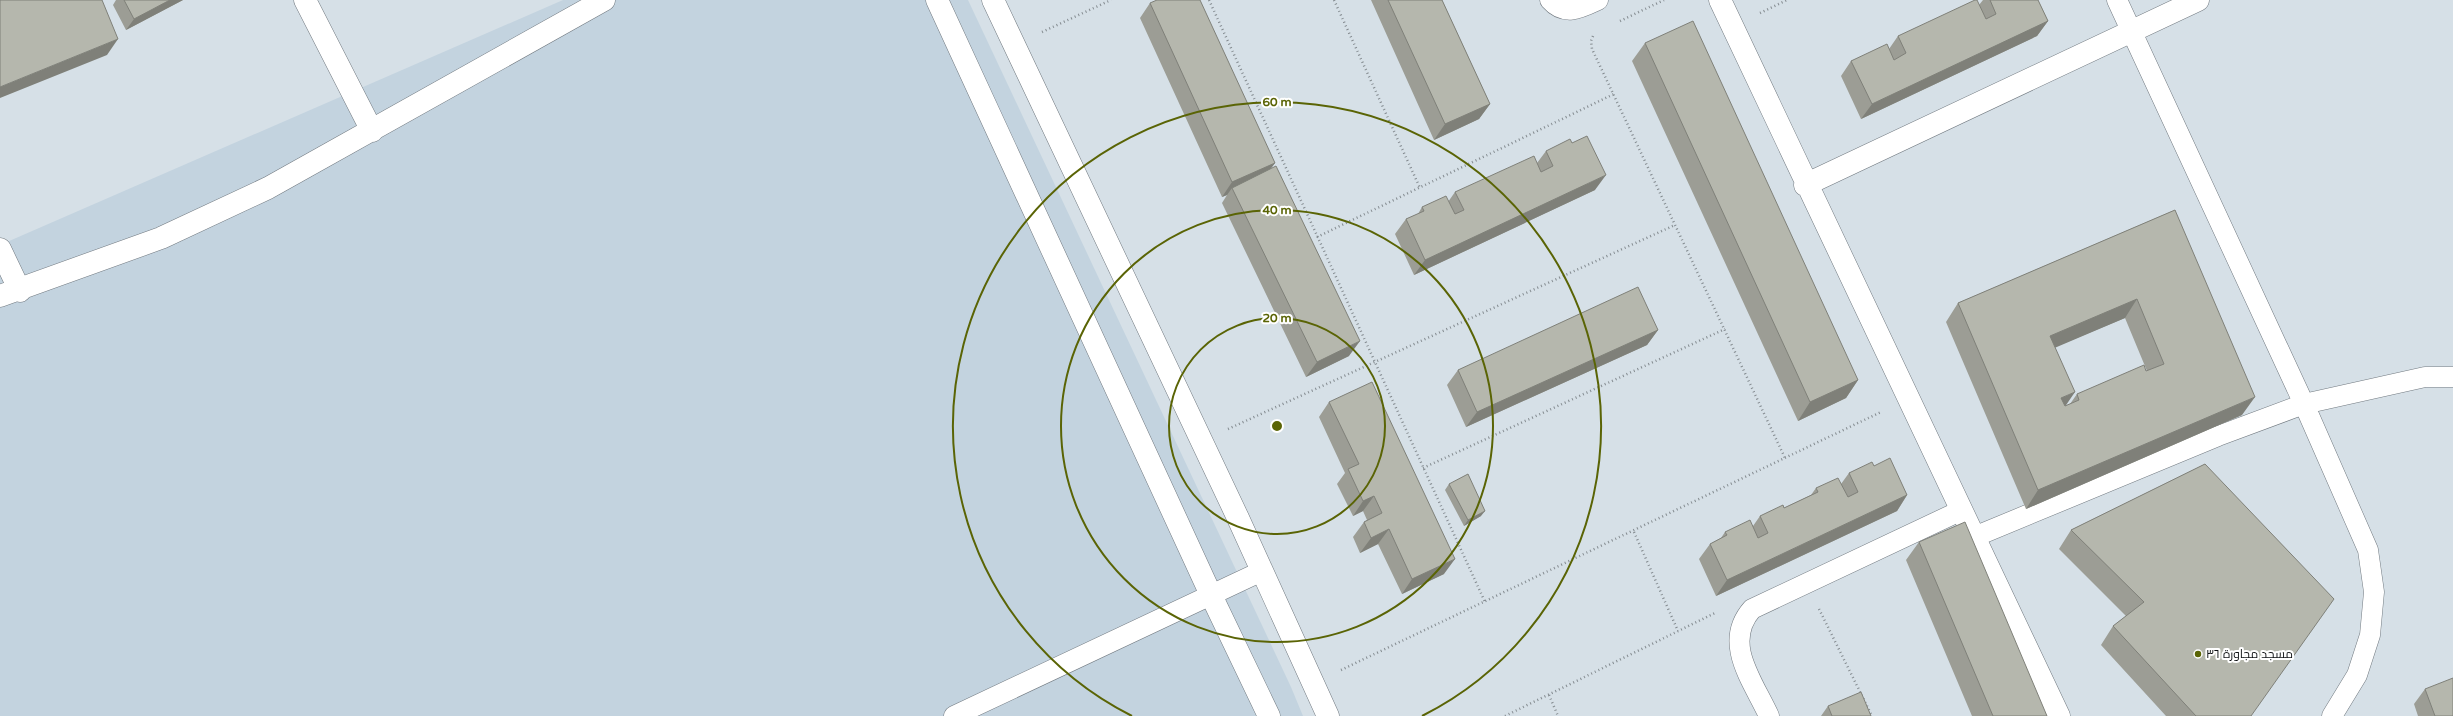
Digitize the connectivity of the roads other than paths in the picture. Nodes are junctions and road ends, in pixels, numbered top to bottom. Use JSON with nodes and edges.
{"nodes":[{"id":1,"x":305,"y":0,"type":"edge"},
{"id":2,"x":604,"y":0,"type":"edge"},
{"id":3,"x":937,"y":0,"type":"edge"},
{"id":4,"x":993,"y":0,"type":"edge"},
{"id":5,"x":1550,"y":0,"type":"edge"},
{"id":6,"x":1598,"y":0,"type":"edge"},
{"id":7,"x":1720,"y":0,"type":"edge"},
{"id":8,"x":2117,"y":0,"type":"edge"},
{"id":9,"x":2198,"y":0,"type":"edge"},
{"id":10,"x":2131,"y":30,"type":"junction"},
{"id":11,"x":372,"y":131,"type":"junction"},
{"id":12,"x":1805,"y":185,"type":"junction"},
{"id":13,"x":0,"y":249,"type":"edge"},
{"id":14,"x":10,"y":294,"type":"edge"},
{"id":15,"x":2453,"y":377,"type":"edge"},
{"id":16,"x":2304,"y":404,"type":"junction"},
{"id":17,"x":1962,"y":510,"type":"junction"},
{"id":18,"x":1974,"y":537,"type":"junction"},
{"id":19,"x":1262,"y":571,"type":"junction"},
{"id":20,"x":1211,"y":595,"type":"junction"},
{"id":21,"x":954,"y":716,"type":"edge"},
{"id":22,"x":1269,"y":716,"type":"edge"},
{"id":23,"x":1328,"y":716,"type":"edge"},
{"id":24,"x":1769,"y":716,"type":"edge"},
{"id":25,"x":2059,"y":716,"type":"edge"},
{"id":26,"x":2332,"y":716,"type":"edge"}],
"edges":[{"from":1,"to":11,"type":"street"},
{"from":2,"to":11,"type":"street"},
{"from":3,"to":20,"type":"street"},
{"from":4,"to":19,"type":"street"},
{"from":5,"to":6,"type":"lane"},
{"from":7,"to":12,"type":"street"},
{"from":8,"to":10,"type":"lane"},
{"from":9,"to":10,"type":"street"},
{"from":10,"to":12,"type":"street"},
{"from":10,"to":16,"type":"lane"},
{"from":11,"to":14,"type":"street"},
{"from":12,"to":17,"type":"street"},
{"from":13,"to":14,"type":"street"},
{"from":15,"to":16,"type":"lane"},
{"from":16,"to":18,"type":"lane"},
{"from":16,"to":26,"type":"lane"},
{"from":17,"to":18,"type":"street"},
{"from":17,"to":24,"type":"lane"},
{"from":18,"to":25,"type":"street"},
{"from":19,"to":20,"type":"lane"},
{"from":19,"to":23,"type":"street"},
{"from":20,"to":21,"type":"lane"},
{"from":20,"to":22,"type":"street"}]}
